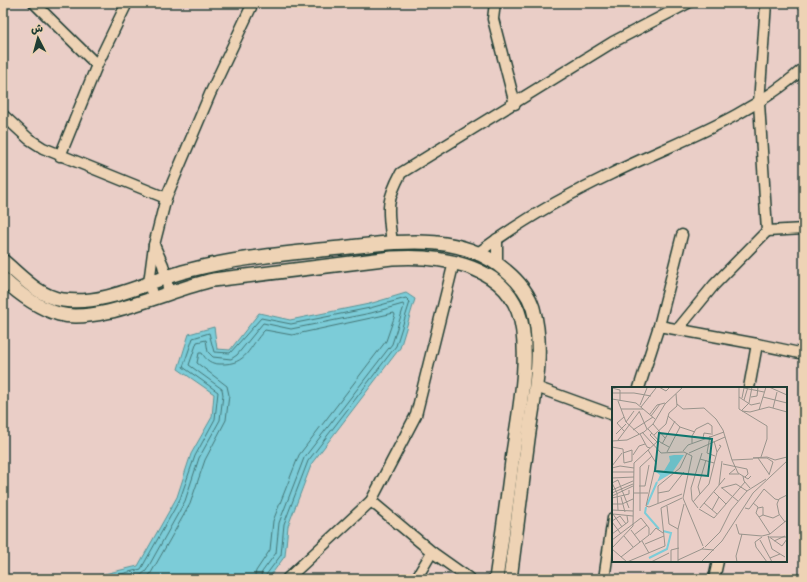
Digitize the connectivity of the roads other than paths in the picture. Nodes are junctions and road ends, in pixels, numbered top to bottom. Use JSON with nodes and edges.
{"nodes":[{"id":1,"x":34,"y":3,"type":"edge"},
{"id":2,"x":126,"y":3,"type":"edge"},
{"id":3,"x":253,"y":3,"type":"edge"},
{"id":4,"x":495,"y":3,"type":"edge"},
{"id":5,"x":688,"y":3,"type":"edge"},
{"id":6,"x":766,"y":3,"type":"edge"},
{"id":7,"x":672,"y":6,"type":"edge"},
{"id":8,"x":97,"y":65,"type":"junction"},
{"id":9,"x":804,"y":68,"type":"edge"},
{"id":10,"x":760,"y":103,"type":"junction"},
{"id":11,"x":515,"y":104,"type":"junction"},
{"id":12,"x":3,"y":115,"type":"edge"},
{"id":13,"x":60,"y":156,"type":"junction"},
{"id":14,"x":166,"y":198,"type":"junction"},
{"id":15,"x":804,"y":229,"type":"edge"},
{"id":16,"x":767,"y":231,"type":"junction"},
{"id":17,"x":682,"y":235,"type":"dead end"},
{"id":18,"x":497,"y":239,"type":"junction"},
{"id":19,"x":392,"y":243,"type":"junction"},
{"id":20,"x":154,"y":245,"type":"junction"},
{"id":21,"x":478,"y":253,"type":"junction"},
{"id":22,"x":3,"y":262,"type":"edge"},
{"id":23,"x":454,"y":262,"type":"junction"},
{"id":24,"x":497,"y":262,"type":"junction"},
{"id":25,"x":166,"y":278,"type":"junction"},
{"id":26,"x":3,"y":279,"type":"edge"},
{"id":27,"x":149,"y":283,"type":"junction"},
{"id":28,"x":169,"y":292,"type":"junction"},
{"id":29,"x":153,"y":298,"type":"junction"},
{"id":30,"x":659,"y":326,"type":"junction"},
{"id":31,"x":678,"y":329,"type":"junction"},
{"id":32,"x":757,"y":344,"type":"junction"},
{"id":33,"x":804,"y":354,"type":"edge"},
{"id":34,"x":536,"y":387,"type":"junction"},
{"id":35,"x":639,"y":387,"type":"edge"},
{"id":36,"x":749,"y":387,"type":"edge"},
{"id":37,"x":612,"y":415,"type":"edge"},
{"id":38,"x":518,"y":418,"type":"junction"},
{"id":39,"x":531,"y":423,"type":"junction"},
{"id":40,"x":371,"y":501,"type":"junction"},
{"id":41,"x":612,"y":525,"type":"edge"},
{"id":42,"x":432,"y":552,"type":"junction"},
{"id":43,"x":718,"y":562,"type":"edge"},
{"id":44,"x":287,"y":579,"type":"edge"},
{"id":45,"x":416,"y":579,"type":"edge"},
{"id":46,"x":470,"y":579,"type":"edge"},
{"id":47,"x":496,"y":579,"type":"edge"},
{"id":48,"x":510,"y":579,"type":"edge"},
{"id":49,"x":604,"y":579,"type":"edge"},
{"id":50,"x":714,"y":579,"type":"edge"}],
"edges":[{"from":1,"to":8,"type":"street"},
{"from":2,"to":8,"type":"street"},
{"from":3,"to":14,"type":"street"},
{"from":4,"to":11,"type":"street"},
{"from":5,"to":7,"type":"street"},
{"from":6,"to":10,"type":"street"},
{"from":7,"to":11,"type":"street"},
{"from":8,"to":13,"type":"street"},
{"from":9,"to":10,"type":"street"},
{"from":10,"to":16,"type":"street"},
{"from":10,"to":18,"type":"street"},
{"from":11,"to":19,"type":"street"},
{"from":12,"to":13,"type":"street"},
{"from":13,"to":14,"type":"street"},
{"from":14,"to":20,"type":"street"},
{"from":15,"to":16,"type":"street"},
{"from":16,"to":31,"type":"street"},
{"from":17,"to":30,"type":"street"},
{"from":18,"to":21,"type":"street"},
{"from":18,"to":24,"type":"street"},
{"from":19,"to":21,"type":"main road"},
{"from":19,"to":25,"type":"main road"},
{"from":20,"to":25,"type":"street"},
{"from":20,"to":27,"type":"street"},
{"from":21,"to":24,"type":"main road"},
{"from":22,"to":27,"type":"main road"},
{"from":23,"to":28,"type":"main road"},
{"from":23,"to":38,"type":"main road"},
{"from":23,"to":40,"type":"street"},
{"from":24,"to":34,"type":"main road"},
{"from":25,"to":27,"type":"main road"},
{"from":25,"to":28,"type":"street"},
{"from":26,"to":29,"type":"main road"},
{"from":27,"to":29,"type":"street"},
{"from":28,"to":29,"type":"main road"},
{"from":30,"to":31,"type":"street"},
{"from":30,"to":35,"type":"street"},
{"from":31,"to":32,"type":"street"},
{"from":32,"to":33,"type":"street"},
{"from":32,"to":36,"type":"street"},
{"from":34,"to":37,"type":"street"},
{"from":34,"to":39,"type":"main road"},
{"from":38,"to":39,"type":"main road"},
{"from":38,"to":47,"type":"main road"},
{"from":39,"to":48,"type":"main road"},
{"from":40,"to":42,"type":"street"},
{"from":40,"to":44,"type":"street"},
{"from":41,"to":49,"type":"street"},
{"from":42,"to":45,"type":"street"},
{"from":42,"to":46,"type":"street"},
{"from":43,"to":50,"type":"street"}]}
